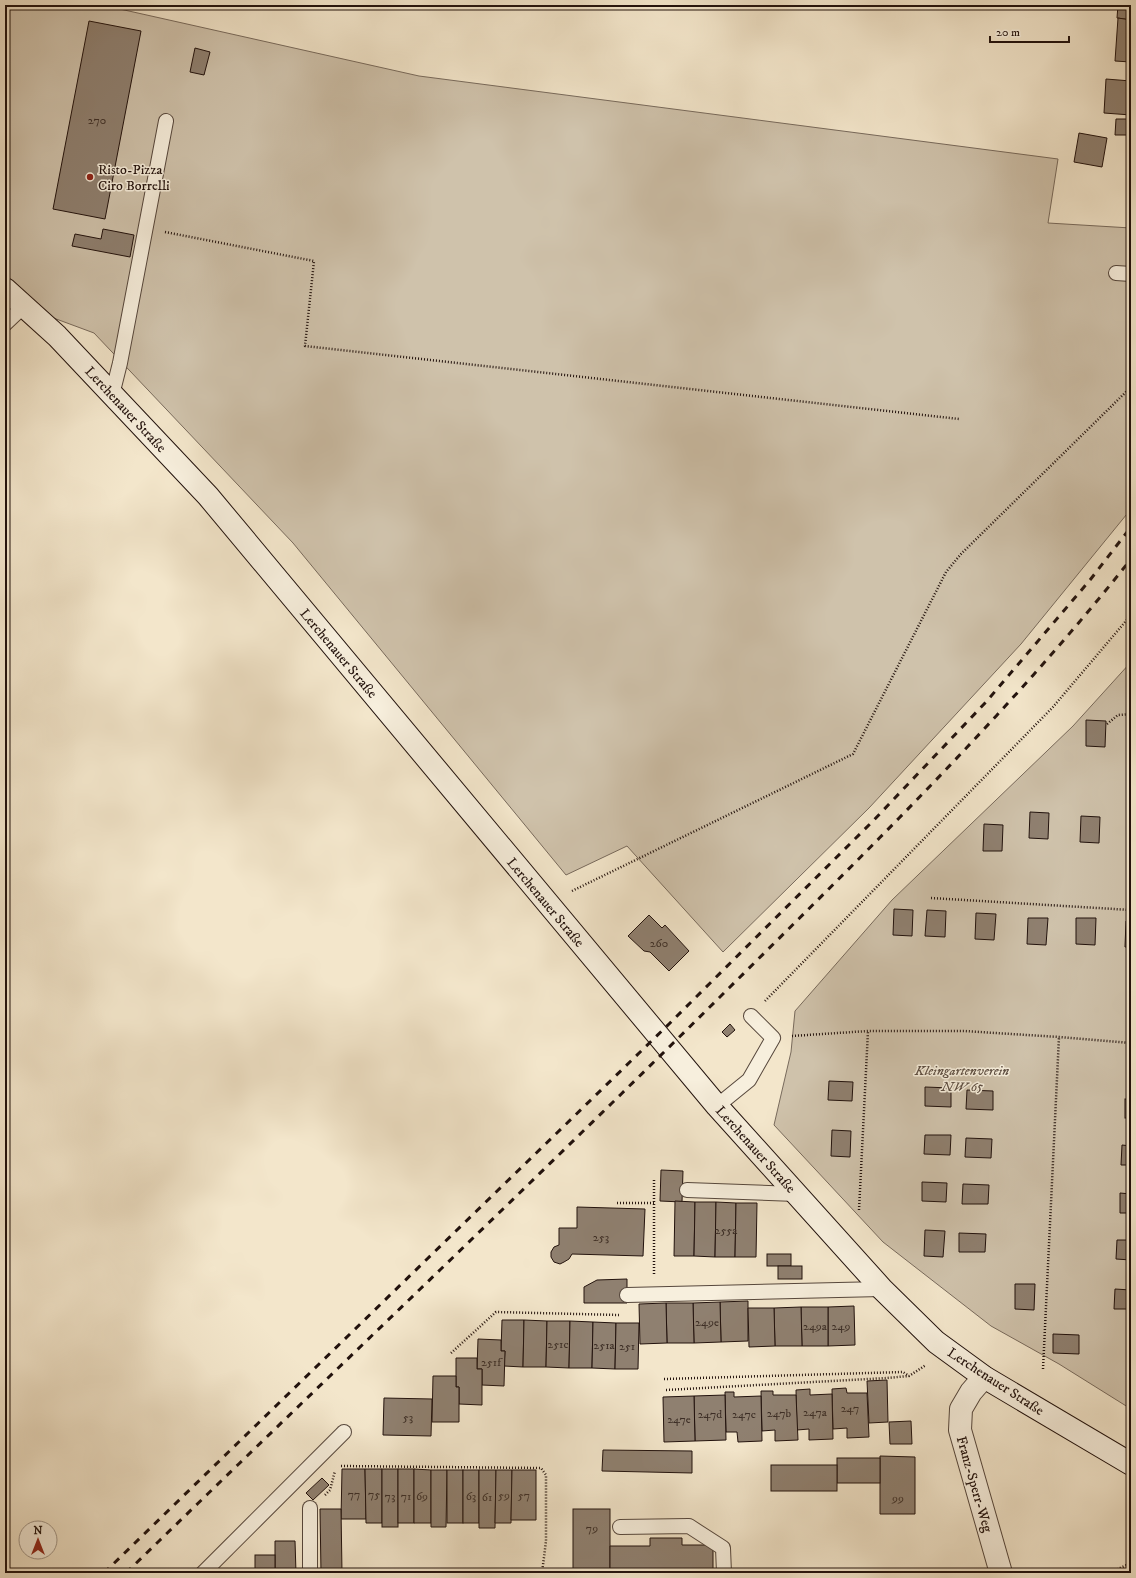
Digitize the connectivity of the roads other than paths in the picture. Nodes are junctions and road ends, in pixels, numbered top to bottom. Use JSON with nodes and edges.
{"nodes":[{"id":1,"x":166,"y":121,"type":"dead end"},
{"id":2,"x":1116,"y":272,"type":"dead end"},
{"id":3,"x":1131,"y":274,"type":"edge"},
{"id":4,"x":5,"y":289,"type":"edge"},
{"id":5,"x":24,"y":306,"type":"junction"},
{"id":6,"x":5,"y":324,"type":"edge"},
{"id":7,"x":112,"y":395,"type":"junction"},
{"id":8,"x":751,"y":1016,"type":"road end"},
{"id":9,"x":717,"y":1106,"type":"junction"},
{"id":10,"x":687,"y":1190,"type":"dead end"},
{"id":11,"x":796,"y":1194,"type":"junction"},
{"id":12,"x":882,"y":1289,"type":"junction"},
{"id":13,"x":633,"y":1295,"type":"road end"},
{"id":14,"x":984,"y":1377,"type":"junction"},
{"id":15,"x":344,"y":1432,"type":"dead end"},
{"id":16,"x":1131,"y":1464,"type":"edge"},
{"id":17,"x":310,"y":1508,"type":"road end"},
{"id":18,"x":620,"y":1527,"type":"dead end"},
{"id":19,"x":203,"y":1573,"type":"edge"},
{"id":20,"x":310,"y":1573,"type":"edge"},
{"id":21,"x":724,"y":1573,"type":"edge"},
{"id":22,"x":1001,"y":1573,"type":"edge"}],
"edges":[{"from":1,"to":7,"type":"lane"},
{"from":2,"to":3,"type":"lane"},
{"from":4,"to":5,"type":"main road","name":"Lerchenauer Straße"},
{"from":5,"to":6,"type":"lane"},
{"from":5,"to":7,"type":"main road","name":"Lerchenauer Straße"},
{"from":7,"to":9,"type":"main road","name":"Lerchenauer Straße"},
{"from":8,"to":9,"type":"lane"},
{"from":9,"to":11,"type":"main road","name":"Lerchenauer Straße"},
{"from":10,"to":11,"type":"lane"},
{"from":11,"to":12,"type":"main road","name":"Lerchenauer Straße"},
{"from":12,"to":13,"type":"lane"},
{"from":12,"to":14,"type":"main road","name":"Lerchenauer Straße"},
{"from":14,"to":16,"type":"main road","name":"Lerchenauer Straße"},
{"from":14,"to":22,"type":"main road","name":"Franz-Sperr-Weg"},
{"from":15,"to":19,"type":"lane"},
{"from":17,"to":20,"type":"lane"},
{"from":18,"to":21,"type":"lane"}]}
